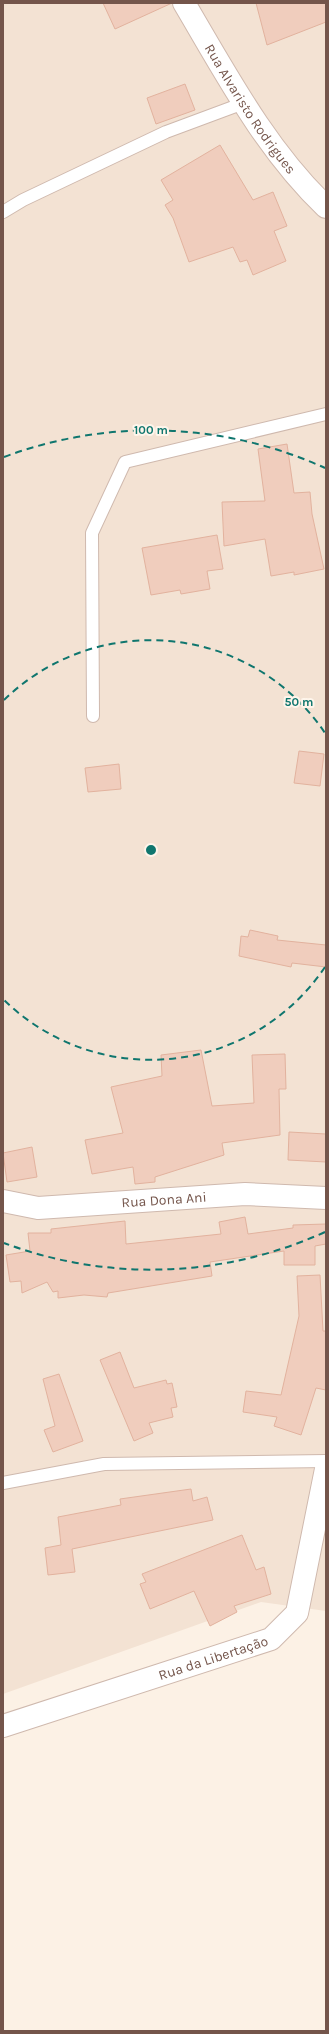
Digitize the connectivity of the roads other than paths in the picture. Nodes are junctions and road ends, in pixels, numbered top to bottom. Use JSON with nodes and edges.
{"nodes":[{"id":1,"x":184,"y":3,"type":"edge"},
{"id":2,"x":244,"y":103,"type":"junction"},
{"id":3,"x":326,"y":207,"type":"edge"},
{"id":4,"x":3,"y":212,"type":"edge"},
{"id":5,"x":326,"y":414,"type":"edge"},
{"id":6,"x":93,"y":716,"type":"dead end"},
{"id":7,"x":326,"y":1198,"type":"edge"},
{"id":8,"x":3,"y":1201,"type":"edge"},
{"id":9,"x":326,"y":1461,"type":"edge"},
{"id":10,"x":326,"y":1469,"type":"edge"},
{"id":11,"x":3,"y":1483,"type":"edge"},
{"id":12,"x":3,"y":1726,"type":"edge"}],
"edges":[{"from":1,"to":2,"type":"street","name":"Rua Alvaristo Rodrigues"},
{"from":2,"to":3,"type":"street","name":"Rua Alvaristo Rodrigues"},
{"from":2,"to":4,"type":"lane"},
{"from":5,"to":6,"type":"lane"},
{"from":7,"to":8,"type":"street","name":"Rua Dona Ani"},
{"from":9,"to":11,"type":"lane"},
{"from":10,"to":12,"type":"street","name":"Rua da Libertação"}]}
